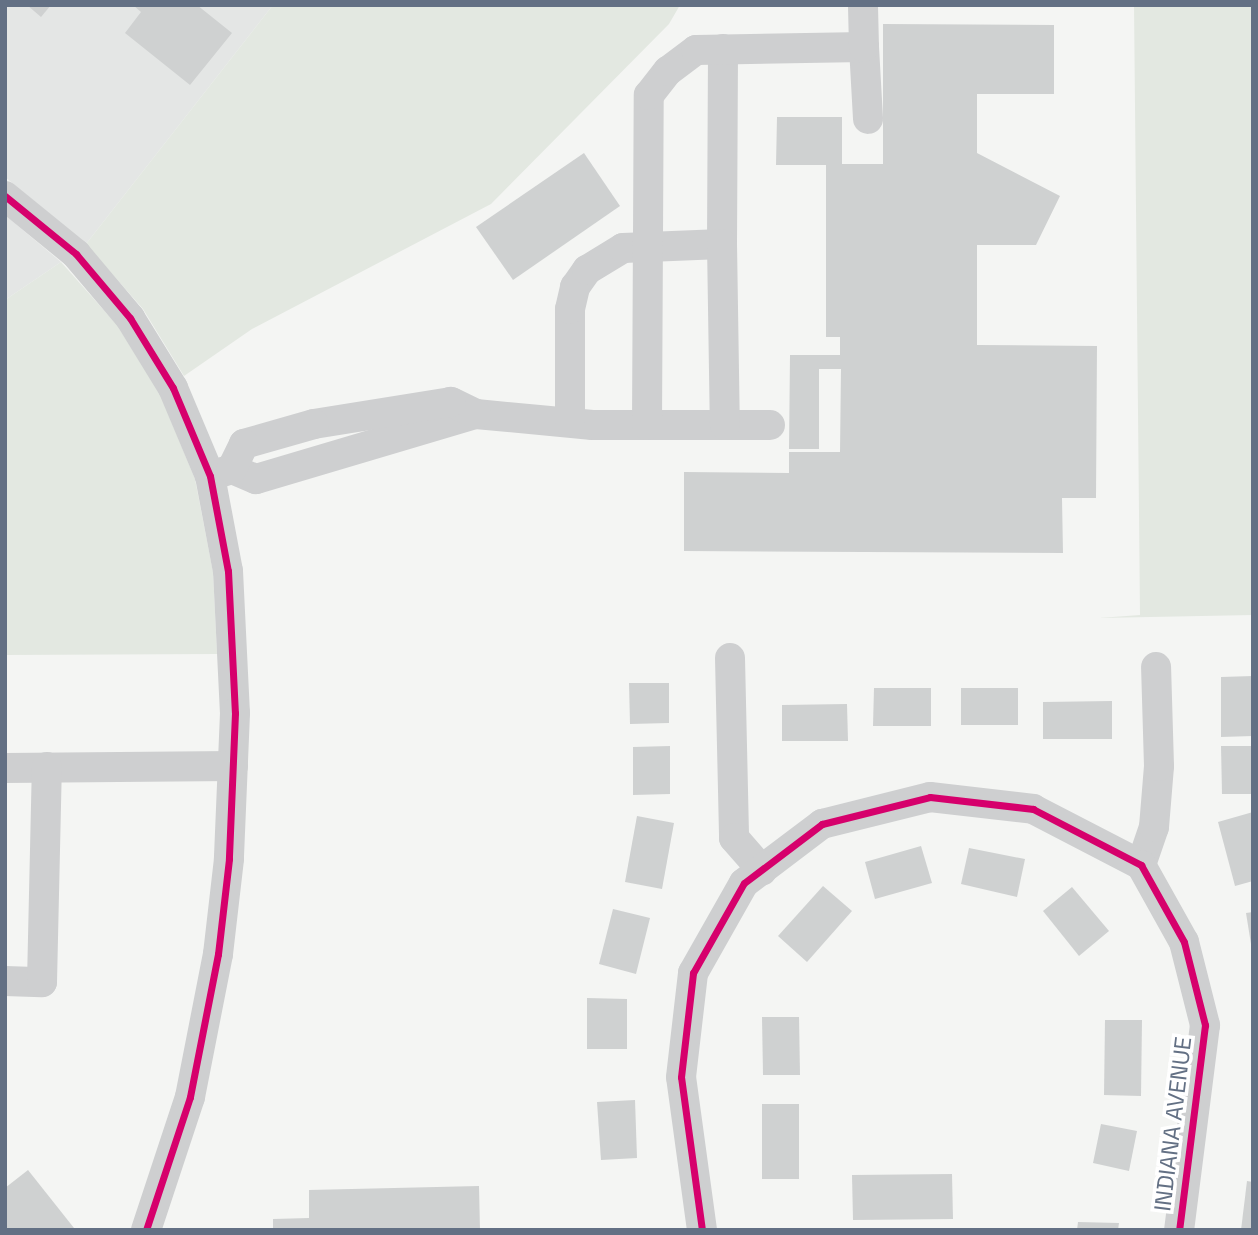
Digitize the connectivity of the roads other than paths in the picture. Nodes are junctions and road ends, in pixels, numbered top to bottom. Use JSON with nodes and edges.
{"nodes":[{"id":1,"x":863,"y":5,"type":"edge"},
{"id":2,"x":864,"y":47,"type":"junction"},
{"id":3,"x":723,"y":49,"type":"junction"},
{"id":4,"x":868,"y":119,"type":"dead end"},
{"id":5,"x":5,"y":196,"type":"edge"},
{"id":6,"x":722,"y":244,"type":"junction"},
{"id":7,"x":648,"y":247,"type":"junction"},
{"id":8,"x":570,"y":422,"type":"junction"},
{"id":9,"x":648,"y":425,"type":"junction"},
{"id":10,"x":725,"y":425,"type":"junction"},
{"id":11,"x":770,"y":425,"type":"dead end"},
{"id":12,"x":221,"y":472,"type":"junction"},
{"id":13,"x":730,"y":658,"type":"dead end"},
{"id":14,"x":1156,"y":667,"type":"dead end"},
{"id":15,"x":233,"y":766,"type":"junction"},
{"id":16,"x":5,"y":768,"type":"edge"},
{"id":17,"x":47,"y":768,"type":"junction"},
{"id":18,"x":1141,"y":865,"type":"junction"},
{"id":19,"x":762,"y":870,"type":"junction"},
{"id":20,"x":5,"y":981,"type":"edge"},
{"id":21,"x":154,"y":1227,"type":"edge"},
{"id":22,"x":702,"y":1230,"type":"edge"},
{"id":23,"x":1179,"y":1230,"type":"edge"}],
"edges":[{"from":1,"to":2,"type":"street"},
{"from":2,"to":3,"type":"street"},
{"from":2,"to":4,"type":"street"},
{"from":3,"to":6,"type":"street"},
{"from":3,"to":7,"type":"street"},
{"from":5,"to":12,"type":"street"},
{"from":6,"to":7,"type":"street"},
{"from":6,"to":10,"type":"street"},
{"from":7,"to":8,"type":"street"},
{"from":7,"to":9,"type":"street"},
{"from":8,"to":9,"type":"street"},
{"from":8,"to":12,"type":"street"},
{"from":9,"to":10,"type":"street"},
{"from":10,"to":11,"type":"street"},
{"from":12,"to":15,"type":"street"},
{"from":13,"to":19,"type":"street"},
{"from":14,"to":18,"type":"street"},
{"from":15,"to":17,"type":"street"},
{"from":15,"to":21,"type":"street"},
{"from":16,"to":17,"type":"street"},
{"from":17,"to":20,"type":"street"},
{"from":18,"to":19,"type":"street"},
{"from":18,"to":23,"type":"street","name":"INDIANA AVENUE"},
{"from":19,"to":22,"type":"street"}]}
